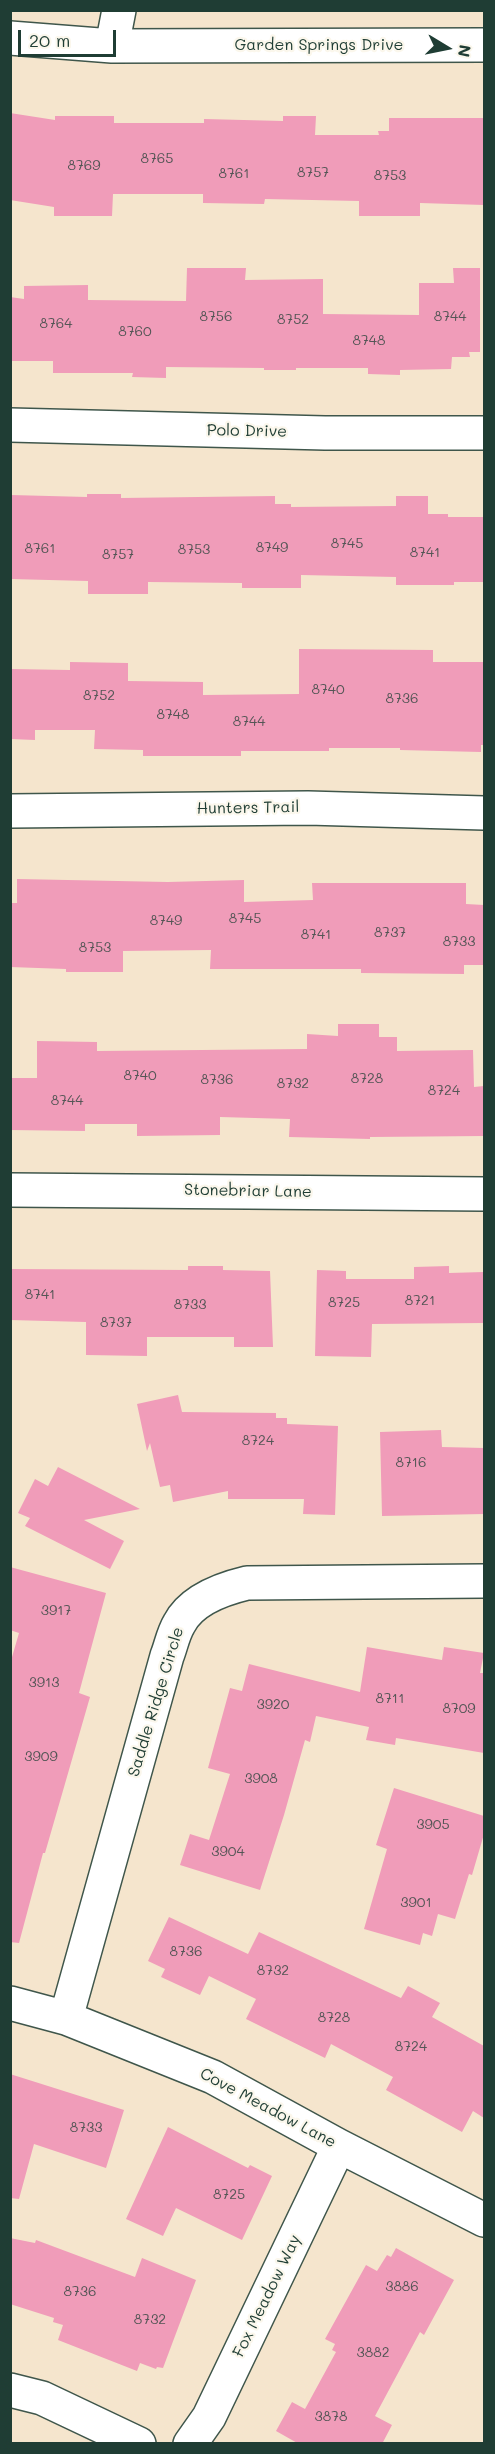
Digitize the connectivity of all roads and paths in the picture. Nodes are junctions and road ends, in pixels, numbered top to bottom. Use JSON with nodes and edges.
{"nodes":[{"id":1,"x":119,"y":10,"type":"edge"},
{"id":2,"x":10,"y":38,"type":"edge"},
{"id":3,"x":484,"y":45,"type":"edge"},
{"id":4,"x":112,"y":46,"type":"junction"},
{"id":5,"x":10,"y":425,"type":"edge"},
{"id":6,"x":484,"y":433,"type":"edge"},
{"id":7,"x":10,"y":811,"type":"edge"},
{"id":8,"x":484,"y":813,"type":"edge"},
{"id":9,"x":10,"y":1190,"type":"edge"},
{"id":10,"x":484,"y":1194,"type":"edge"},
{"id":11,"x":484,"y":1581,"type":"edge"},
{"id":12,"x":10,"y":2003,"type":"edge"},
{"id":13,"x":66,"y":2018,"type":"junction"},
{"id":14,"x":339,"y":2146,"type":"junction"},
{"id":15,"x":484,"y":2220,"type":"edge"},
{"id":16,"x":10,"y":2390,"type":"edge"},
{"id":17,"x":139,"y":2444,"type":"edge"},
{"id":18,"x":190,"y":2444,"type":"edge"}],
"edges":[{"from":1,"to":4,"type":"street"},
{"from":2,"to":4,"type":"street","name":"Garden Springs Drive"},
{"from":3,"to":4,"type":"street","name":"Garden Springs Drive"},
{"from":5,"to":6,"type":"street","name":"Polo Drive"},
{"from":7,"to":8,"type":"street","name":"Hunters Trail"},
{"from":9,"to":10,"type":"street","name":"Stonebriar Lane"},
{"from":11,"to":13,"type":"street","name":"Saddle Ridge Circle"},
{"from":12,"to":13,"type":"street","name":"Cove Meadow Lane"},
{"from":13,"to":14,"type":"street","name":"Cove Meadow Lane"},
{"from":14,"to":15,"type":"street","name":"Cove Meadow Lane"},
{"from":14,"to":18,"type":"street","name":"Fox Meadow Way"},
{"from":16,"to":17,"type":"street"}]}
